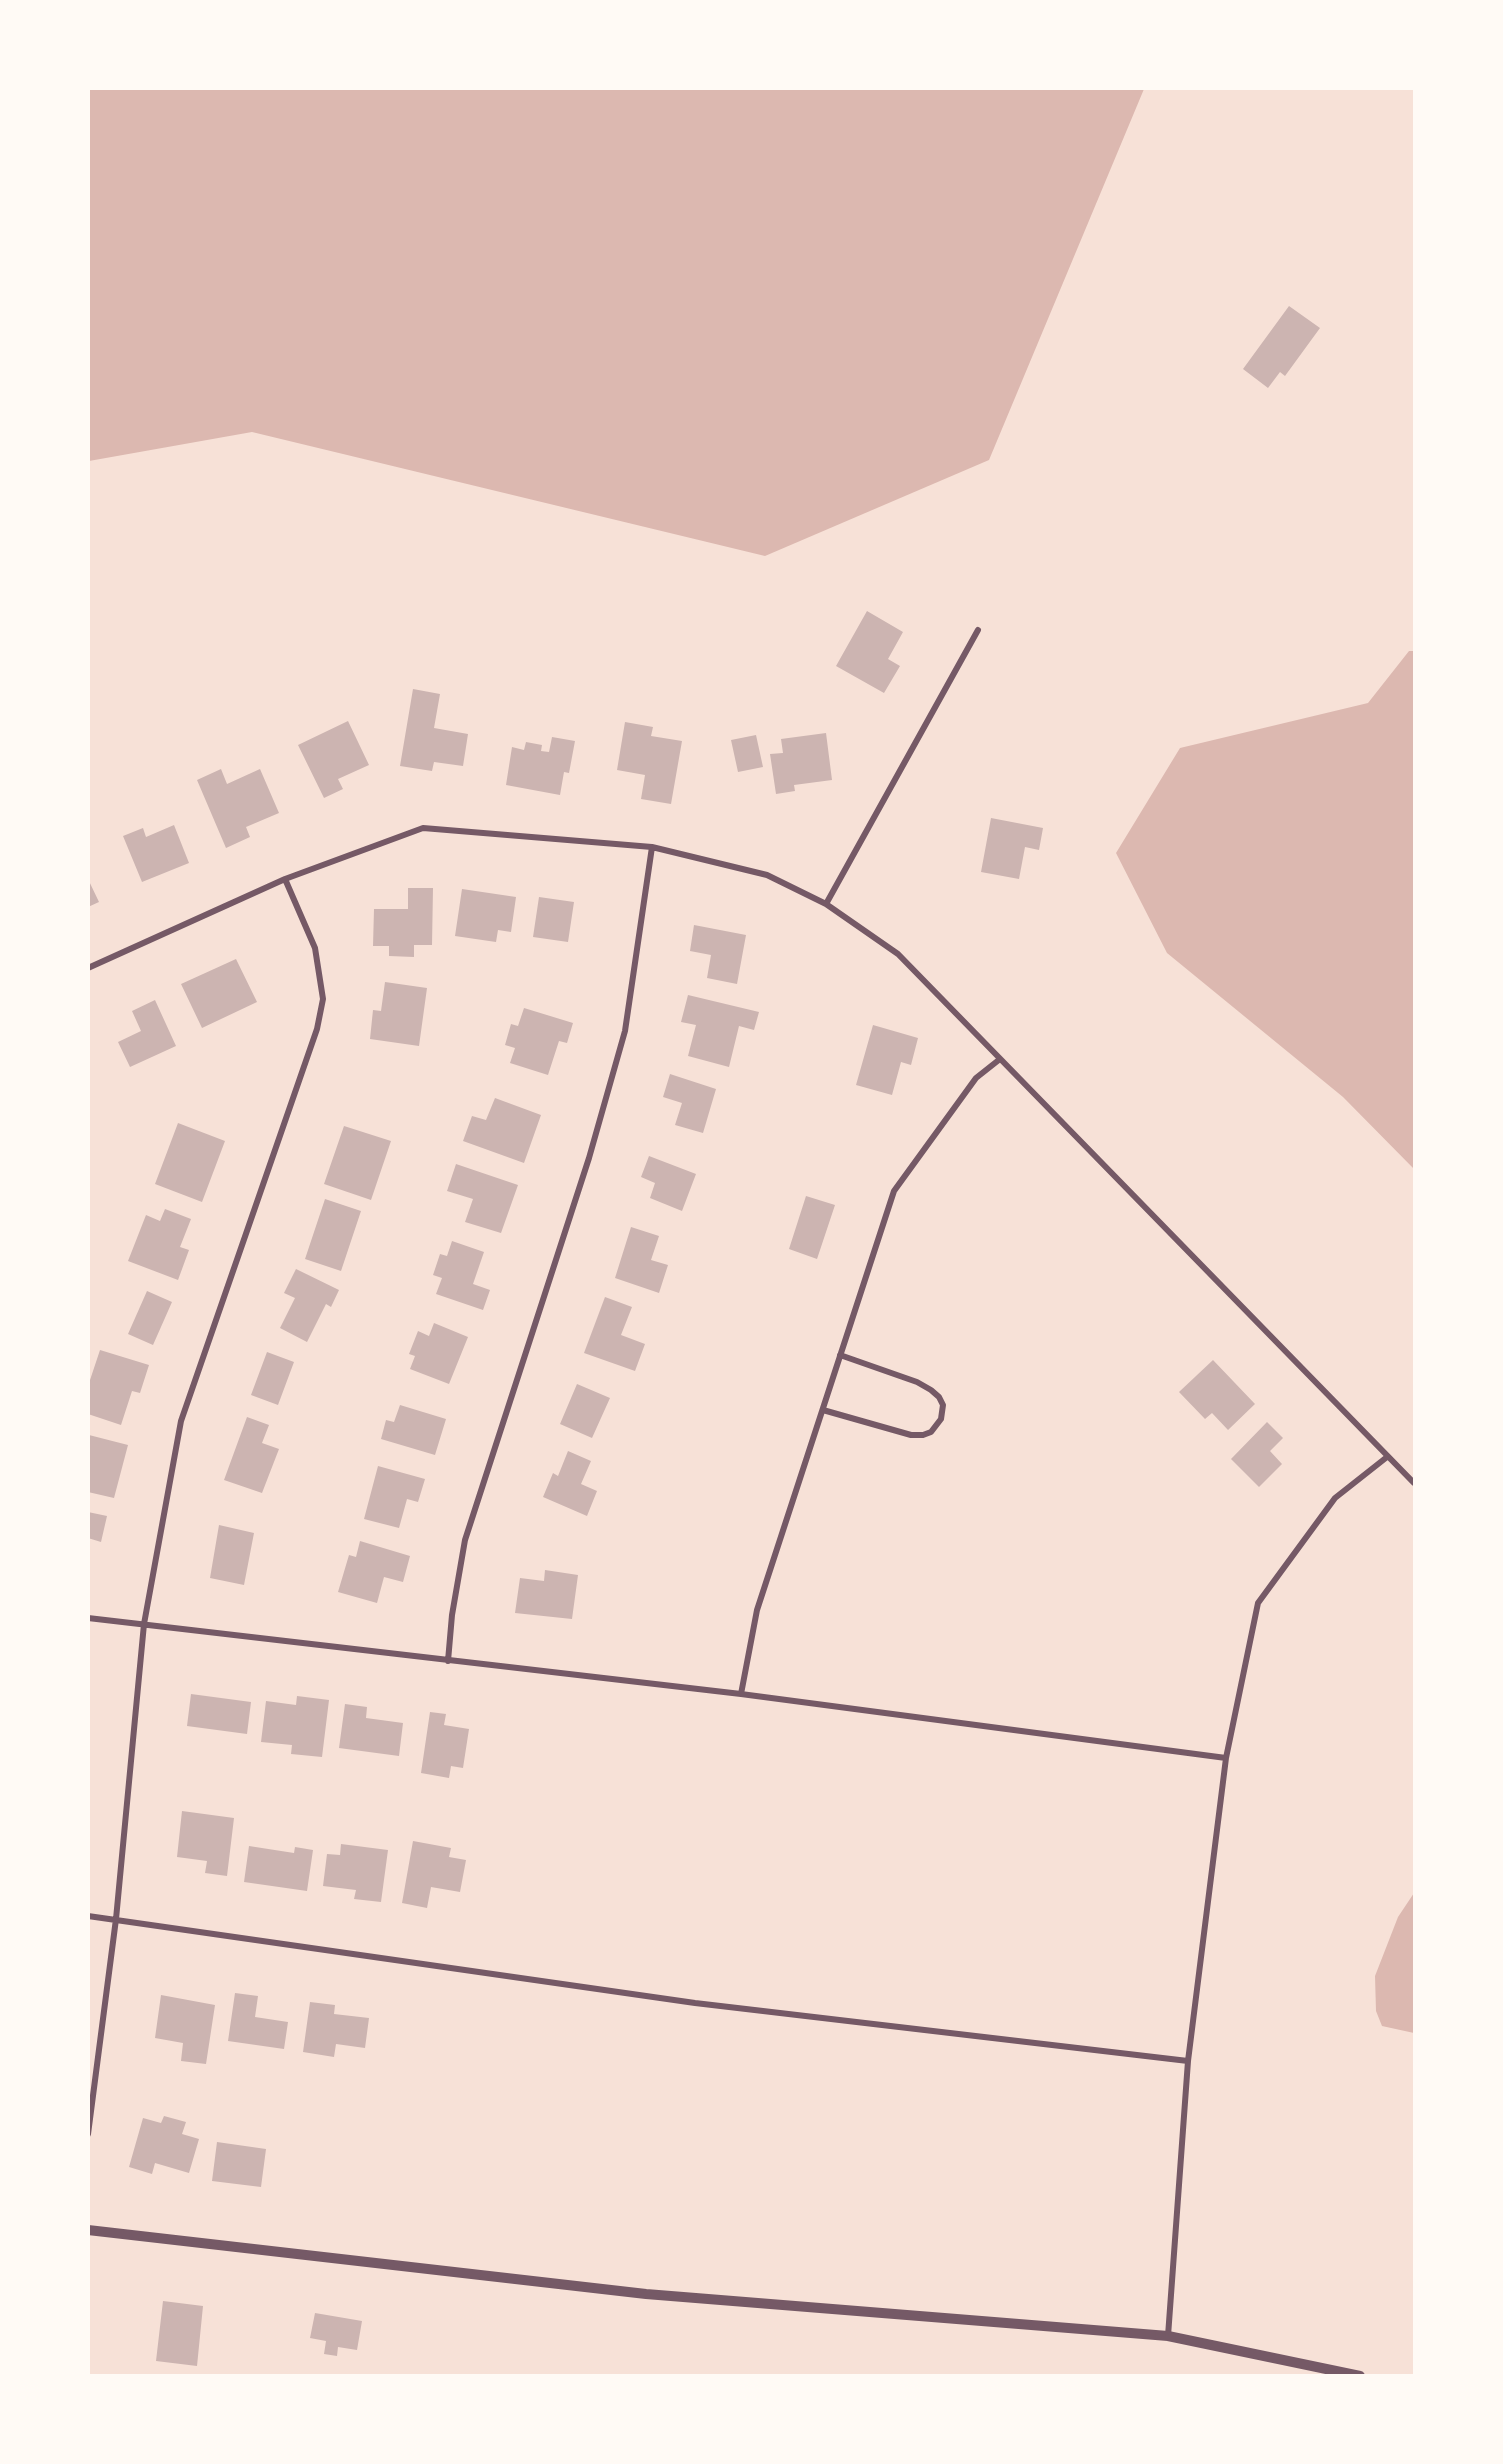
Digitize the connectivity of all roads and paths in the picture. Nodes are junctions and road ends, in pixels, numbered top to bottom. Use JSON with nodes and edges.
{"nodes":[{"id":1,"x":978,"y":630,"type":"dead end"},
{"id":2,"x":652,"y":847,"type":"junction"},
{"id":3,"x":285,"y":879,"type":"junction"},
{"id":4,"x":826,"y":904,"type":"junction"},
{"id":5,"x":88,"y":968,"type":"edge"},
{"id":6,"x":1000,"y":1059,"type":"junction"},
{"id":7,"x":840,"y":1355,"type":"junction"},
{"id":8,"x":823,"y":1410,"type":"junction"},
{"id":9,"x":1387,"y":1457,"type":"junction"},
{"id":10,"x":1414,"y":1483,"type":"edge"},
{"id":11,"x":88,"y":1618,"type":"edge"},
{"id":12,"x":144,"y":1624,"type":"junction"},
{"id":13,"x":448,"y":1661,"type":"junction"},
{"id":14,"x":741,"y":1694,"type":"junction"},
{"id":15,"x":1226,"y":1758,"type":"junction"},
{"id":16,"x":88,"y":1916,"type":"edge"},
{"id":17,"x":116,"y":1919,"type":"junction"},
{"id":18,"x":1188,"y":2061,"type":"junction"},
{"id":19,"x":88,"y":2134,"type":"edge"},
{"id":20,"x":88,"y":2230,"type":"edge"},
{"id":21,"x":1168,"y":2336,"type":"junction"},
{"id":22,"x":1360,"y":2376,"type":"edge"}],
"edges":[{"from":1,"to":4,"type":"street"},
{"from":2,"to":3,"type":"street"},
{"from":2,"to":4,"type":"street"},
{"from":2,"to":13,"type":"street"},
{"from":3,"to":5,"type":"street"},
{"from":3,"to":12,"type":"street"},
{"from":4,"to":6,"type":"street"},
{"from":6,"to":7,"type":"street"},
{"from":6,"to":9,"type":"street"},
{"from":7,"to":8,"type":"street"},
{"from":7,"to":8,"type":"street"},
{"from":8,"to":14,"type":"street"},
{"from":9,"to":10,"type":"street"},
{"from":9,"to":15,"type":"street"},
{"from":11,"to":12,"type":"street"},
{"from":12,"to":13,"type":"street"},
{"from":12,"to":17,"type":"street"},
{"from":13,"to":14,"type":"street"},
{"from":14,"to":15,"type":"street"},
{"from":15,"to":18,"type":"street"},
{"from":16,"to":17,"type":"street"},
{"from":17,"to":18,"type":"street"},
{"from":17,"to":19,"type":"street"},
{"from":18,"to":21,"type":"street"},
{"from":20,"to":21,"type":"street"},
{"from":21,"to":22,"type":"street"}]}
